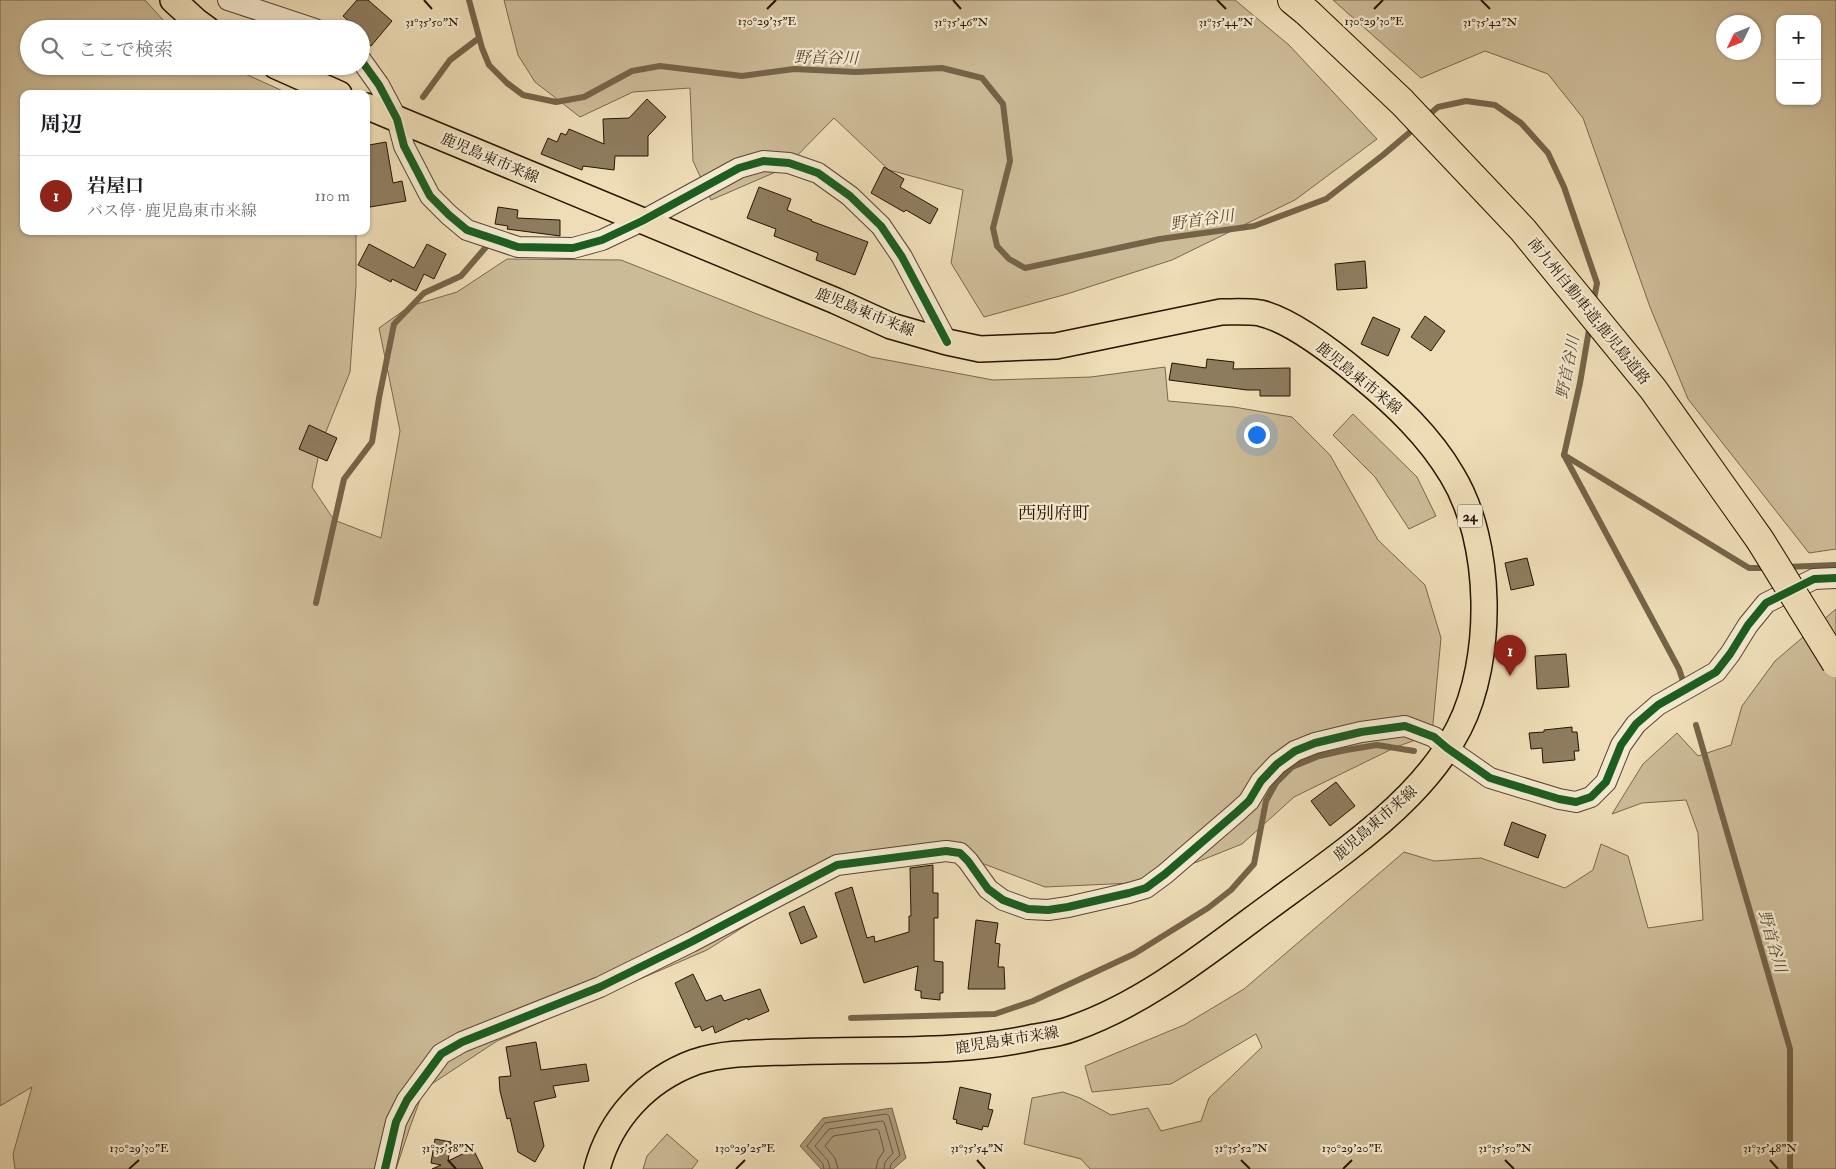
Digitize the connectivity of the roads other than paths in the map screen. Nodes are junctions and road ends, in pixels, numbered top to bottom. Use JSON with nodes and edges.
{"nodes":[{"id":1,"x":173,"y":0,"type":"edge"},
{"id":2,"x":228,"y":0,"type":"edge"},
{"id":3,"x":1300,"y":7,"type":"edge"},
{"id":4,"x":196,"y":20,"type":"edge"},
{"id":5,"x":288,"y":20,"type":"edge"},
{"id":6,"x":370,"y":72,"type":"edge"},
{"id":7,"x":296,"y":75,"type":"edge"},
{"id":8,"x":329,"y":90,"type":"edge"},
{"id":9,"x":370,"y":108,"type":"edge"},
{"id":10,"x":397,"y":119,"type":"junction"},
{"id":11,"x":642,"y":221,"type":"junction"},
{"id":12,"x":947,"y":342,"type":"junction"},
{"id":13,"x":1836,"y":578,"type":"edge"},
{"id":14,"x":1836,"y":663,"type":"edge"},
{"id":15,"x":1447,"y":748,"type":"junction"},
{"id":16,"x":385,"y":1169,"type":"edge"},
{"id":17,"x":597,"y":1169,"type":"edge"}],
"edges":[{"from":1,"to":4,"type":"main road"},
{"from":2,"to":5,"type":"street"},
{"from":3,"to":14,"type":"highway","name":"南九州自動車道;鹿児島道路","bridge":true},
{"from":6,"to":10,"type":"street"},
{"from":7,"to":8,"type":"main road"},
{"from":9,"to":10,"type":"main road","name":"鹿児島東市来線","number":"24"},
{"from":10,"to":11,"type":"main road","name":"鹿児島東市来線","number":"24"},
{"from":10,"to":11,"type":"street"},
{"from":11,"to":12,"type":"main road","name":"鹿児島東市来線","number":"24"},
{"from":11,"to":12,"type":"street"},
{"from":12,"to":15,"type":"main road","name":"鹿児島東市来線","number":"24"},
{"from":13,"to":15,"type":"street"},
{"from":15,"to":16,"type":"street"},
{"from":15,"to":17,"type":"main road","name":"鹿児島東市来線","number":"24"}]}
